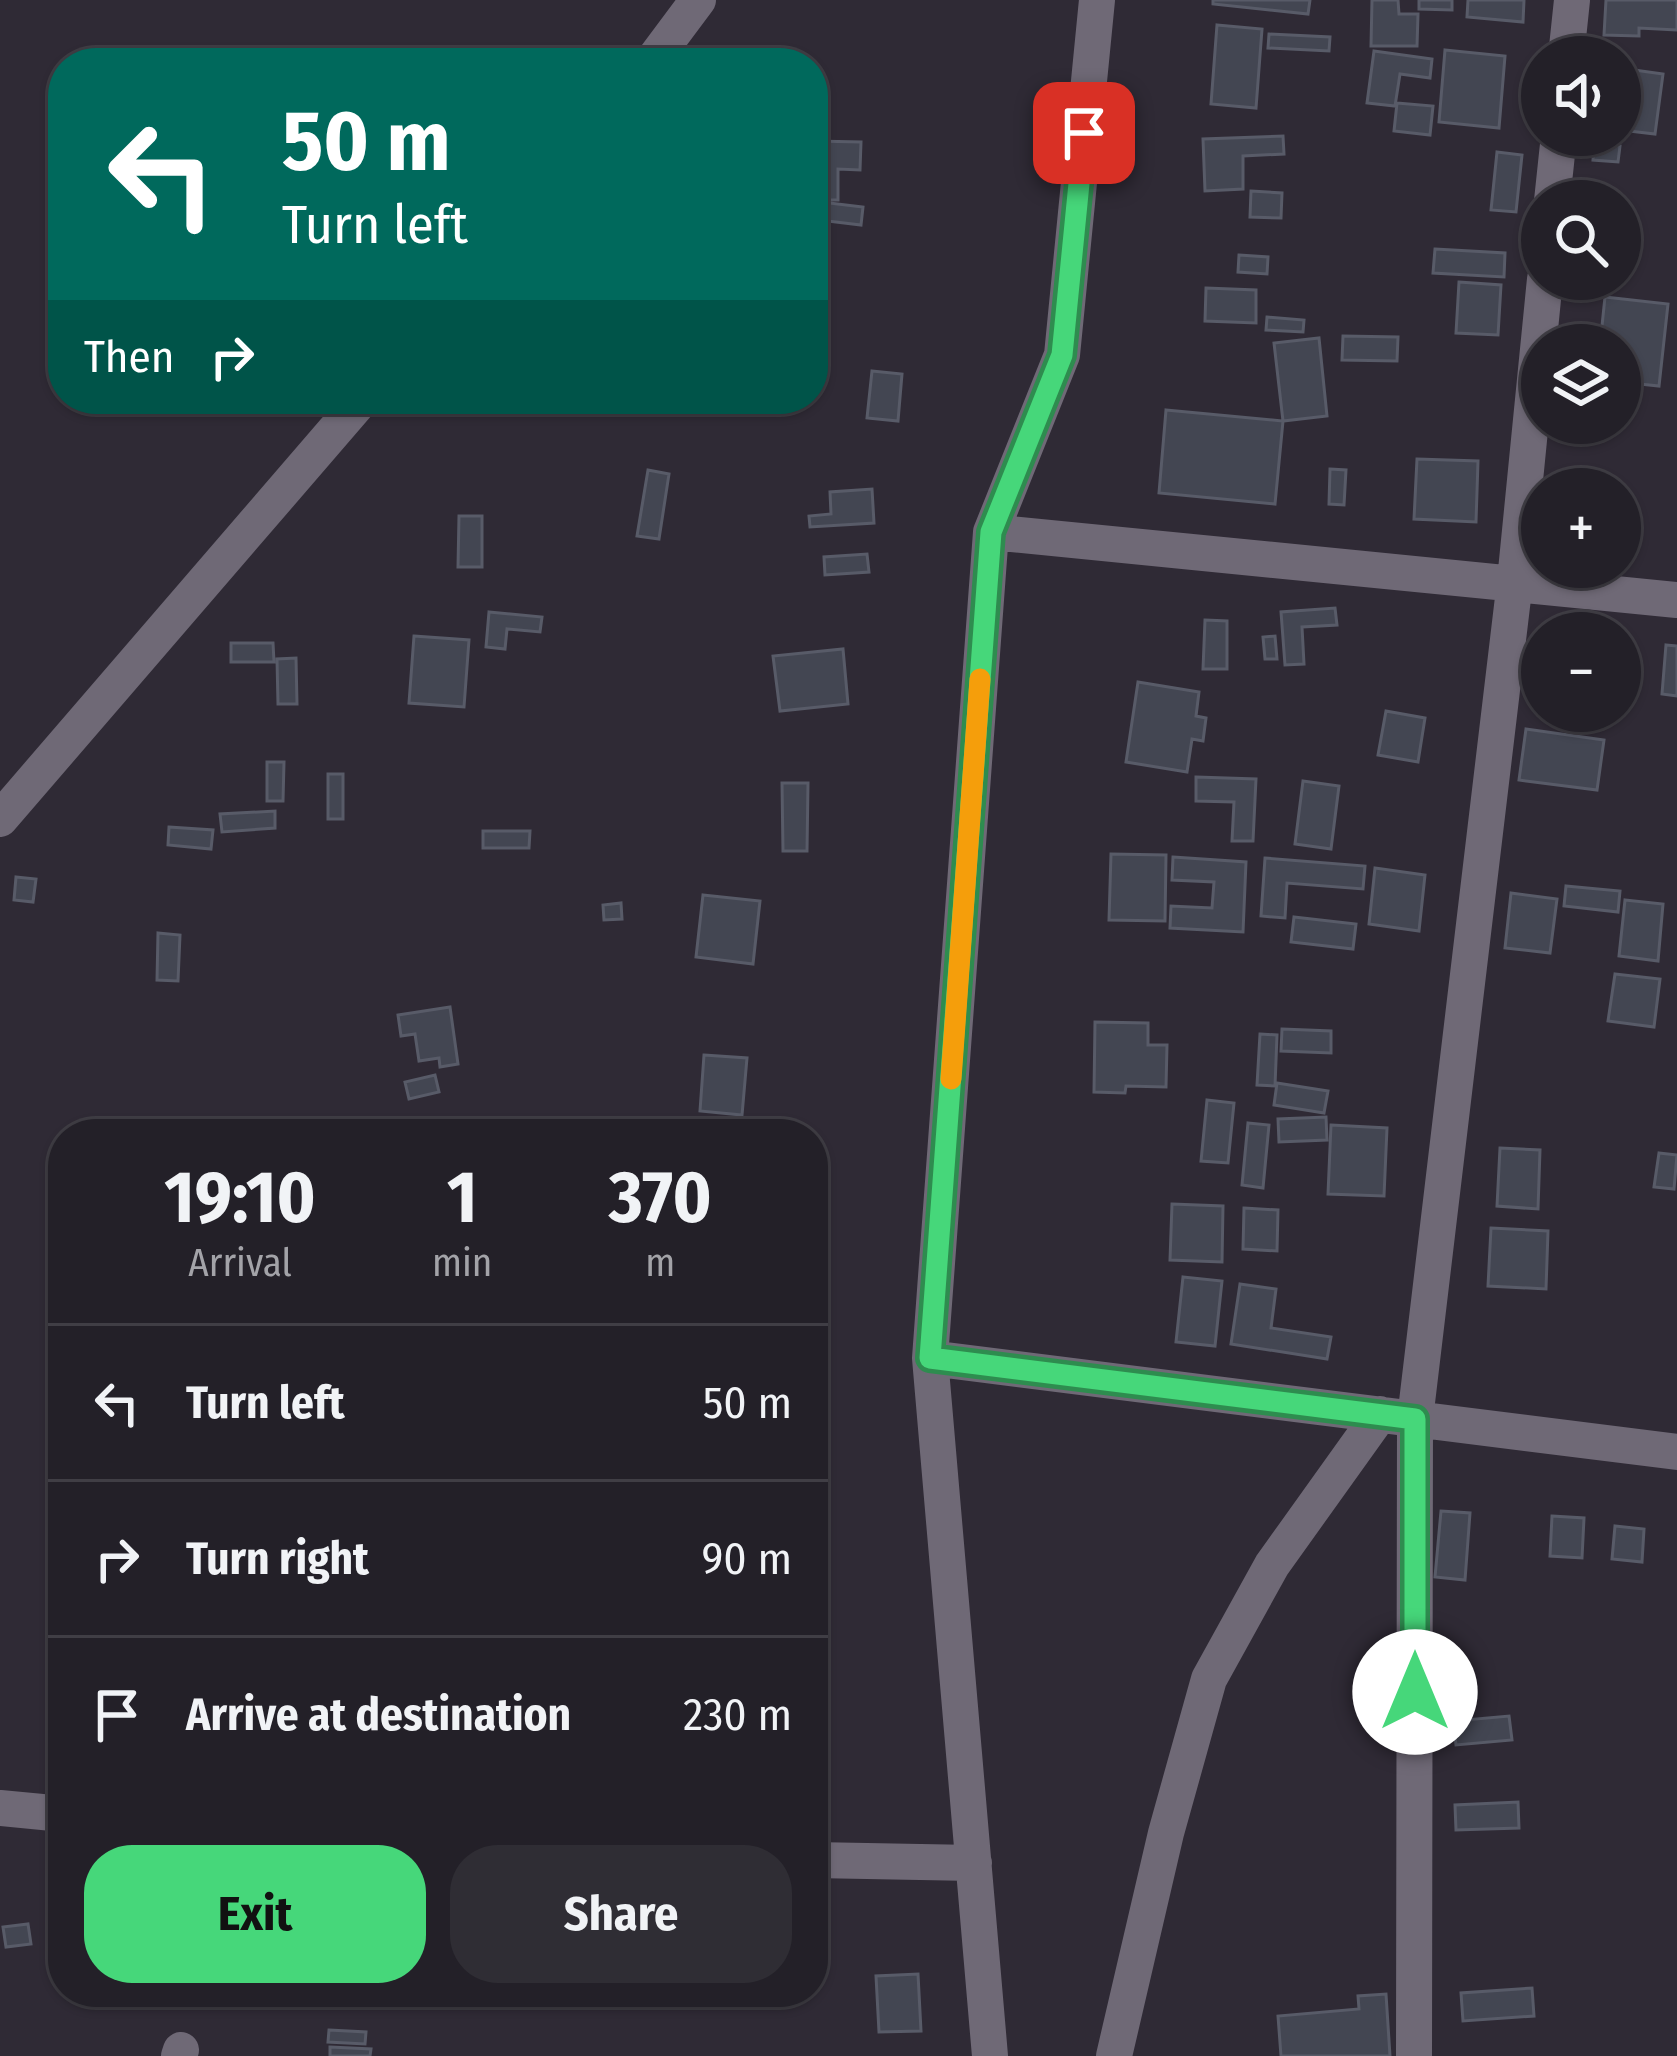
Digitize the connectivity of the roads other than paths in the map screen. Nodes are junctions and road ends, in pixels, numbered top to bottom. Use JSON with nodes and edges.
{"nodes":[{"id":1,"x":698,"y":0,"type":"edge"},
{"id":2,"x":1097,"y":0,"type":"edge"},
{"id":3,"x":1572,"y":0,"type":"edge"},
{"id":4,"x":1568,"y":36,"type":"edge"},
{"id":5,"x":664,"y":48,"type":"edge"},
{"id":6,"x":1543,"y":300,"type":"edge"},
{"id":7,"x":349,"y":414,"type":"edge"},
{"id":8,"x":991,"y":532,"type":"junction"},
{"id":9,"x":1516,"y":581,"type":"junction"},
{"id":10,"x":1677,"y":600,"type":"edge"},
{"id":11,"x":0,"y":819,"type":"edge"},
{"id":12,"x":930,"y":1358,"type":"junction"},
{"id":13,"x":1398,"y":1416,"type":"junction"},
{"id":14,"x":1677,"y":1452,"type":"edge"},
{"id":15,"x":0,"y":1808,"type":"edge"},
{"id":16,"x":48,"y":1813,"type":"edge"},
{"id":17,"x":828,"y":1860,"type":"edge"},
{"id":18,"x":974,"y":1863,"type":"junction"},
{"id":19,"x":990,"y":2056,"type":"edge"},
{"id":20,"x":1114,"y":2056,"type":"edge"},
{"id":21,"x":1414,"y":2056,"type":"edge"}],
"edges":[{"from":1,"to":5,"type":"street"},
{"from":2,"to":8,"type":"street"},
{"from":3,"to":4,"type":"street"},
{"from":6,"to":9,"type":"street"},
{"from":7,"to":11,"type":"street"},
{"from":8,"to":9,"type":"street"},
{"from":8,"to":12,"type":"street"},
{"from":9,"to":10,"type":"street"},
{"from":9,"to":13,"type":"street"},
{"from":12,"to":13,"type":"street"},
{"from":12,"to":18,"type":"street"},
{"from":13,"to":14,"type":"street"},
{"from":13,"to":20,"type":"street"},
{"from":13,"to":21,"type":"street"},
{"from":15,"to":16,"type":"street"},
{"from":17,"to":18,"type":"street"},
{"from":18,"to":19,"type":"street"}]}
